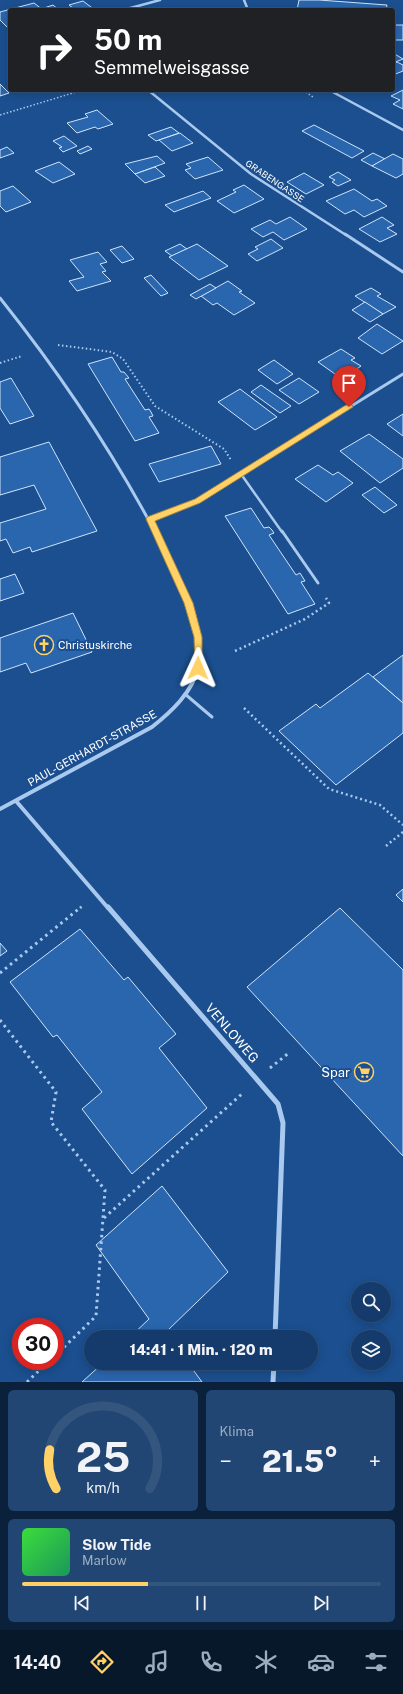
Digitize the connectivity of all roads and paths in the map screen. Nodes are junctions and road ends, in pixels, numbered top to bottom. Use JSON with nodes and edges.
{"nodes":[{"id":1,"x":160,"y":0,"type":"edge"},
{"id":2,"x":130,"y":8,"type":"edge"},
{"id":3,"x":75,"y":92,"type":"edge"},
{"id":4,"x":150,"y":92,"type":"edge"},
{"id":5,"x":333,"y":92,"type":"edge"},
{"id":6,"x":0,"y":115,"type":"edge"},
{"id":7,"x":403,"y":130,"type":"edge"},
{"id":8,"x":403,"y":272,"type":"edge"},
{"id":9,"x":0,"y":298,"type":"edge"},
{"id":10,"x":42,"y":350,"type":"junction"},
{"id":11,"x":403,"y":374,"type":"edge"},
{"id":12,"x":241,"y":474,"type":"junction"},
{"id":13,"x":150,"y":519,"type":"junction"},
{"id":14,"x":318,"y":583,"type":"joint"},
{"id":15,"x":235,"y":651,"type":"dead end"},
{"id":16,"x":185,"y":694,"type":"junction"},
{"id":17,"x":244,"y":708,"type":"dead end"},
{"id":18,"x":212,"y":717,"type":"dead end"},
{"id":19,"x":16,"y":801,"type":"junction"},
{"id":20,"x":0,"y":809,"type":"edge"},
{"id":21,"x":403,"y":825,"type":"edge"},
{"id":22,"x":403,"y":832,"type":"edge"},
{"id":23,"x":386,"y":846,"type":"dead end"},
{"id":24,"x":97,"y":895,"type":"junction"},
{"id":25,"x":0,"y":973,"type":"edge"},
{"id":26,"x":0,"y":1020,"type":"edge"},
{"id":27,"x":290,"y":1052,"type":"dead end"},
{"id":28,"x":258,"y":1080,"type":"junction"},
{"id":29,"x":104,"y":1218,"type":"junction"},
{"id":30,"x":275,"y":1330,"type":"edge"},
{"id":31,"x":64,"y":1347,"type":"edge"},
{"id":32,"x":40,"y":1370,"type":"edge"},
{"id":33,"x":274,"y":1370,"type":"edge"},
{"id":34,"x":27,"y":1382,"type":"edge"},
{"id":35,"x":274,"y":1382,"type":"edge"}],
"edges":[{"from":1,"to":2,"type":"street"},
{"from":3,"to":6,"type":"path"},
{"from":4,"to":8,"type":"street","name":"GRABENGASSE"},
{"from":5,"to":7,"type":"street"},
{"from":9,"to":10,"type":"street","name":"PAUL-GERHARDT-STRASSE"},
{"from":10,"to":12,"type":"path"},
{"from":10,"to":13,"type":"street","name":"PAUL-GERHARDT-STRASSE"},
{"from":11,"to":12,"type":"street"},
{"from":12,"to":13,"type":"street"},
{"from":12,"to":14,"type":"lane"},
{"from":13,"to":16,"type":"street","name":"PAUL-GERHARDT-STRASSE"},
{"from":14,"to":15,"type":"path"},
{"from":16,"to":18,"type":"lane"},
{"from":16,"to":19,"type":"street","name":"PAUL-GERHARDT-STRASSE"},
{"from":17,"to":21,"type":"path"},
{"from":19,"to":20,"type":"street","name":"PAUL-GERHARDT-STRASSE"},
{"from":19,"to":24,"type":"street","name":"VENLOWEG"},
{"from":22,"to":23,"type":"path"},
{"from":24,"to":25,"type":"path"},
{"from":24,"to":28,"type":"street","name":"VENLOWEG"},
{"from":26,"to":29,"type":"path"},
{"from":27,"to":28,"type":"path"},
{"from":28,"to":29,"type":"path"},
{"from":28,"to":30,"type":"street","name":"VENLOWEG"},
{"from":29,"to":31,"type":"path"},
{"from":32,"to":34,"type":"path"},
{"from":33,"to":35,"type":"street"}]}
